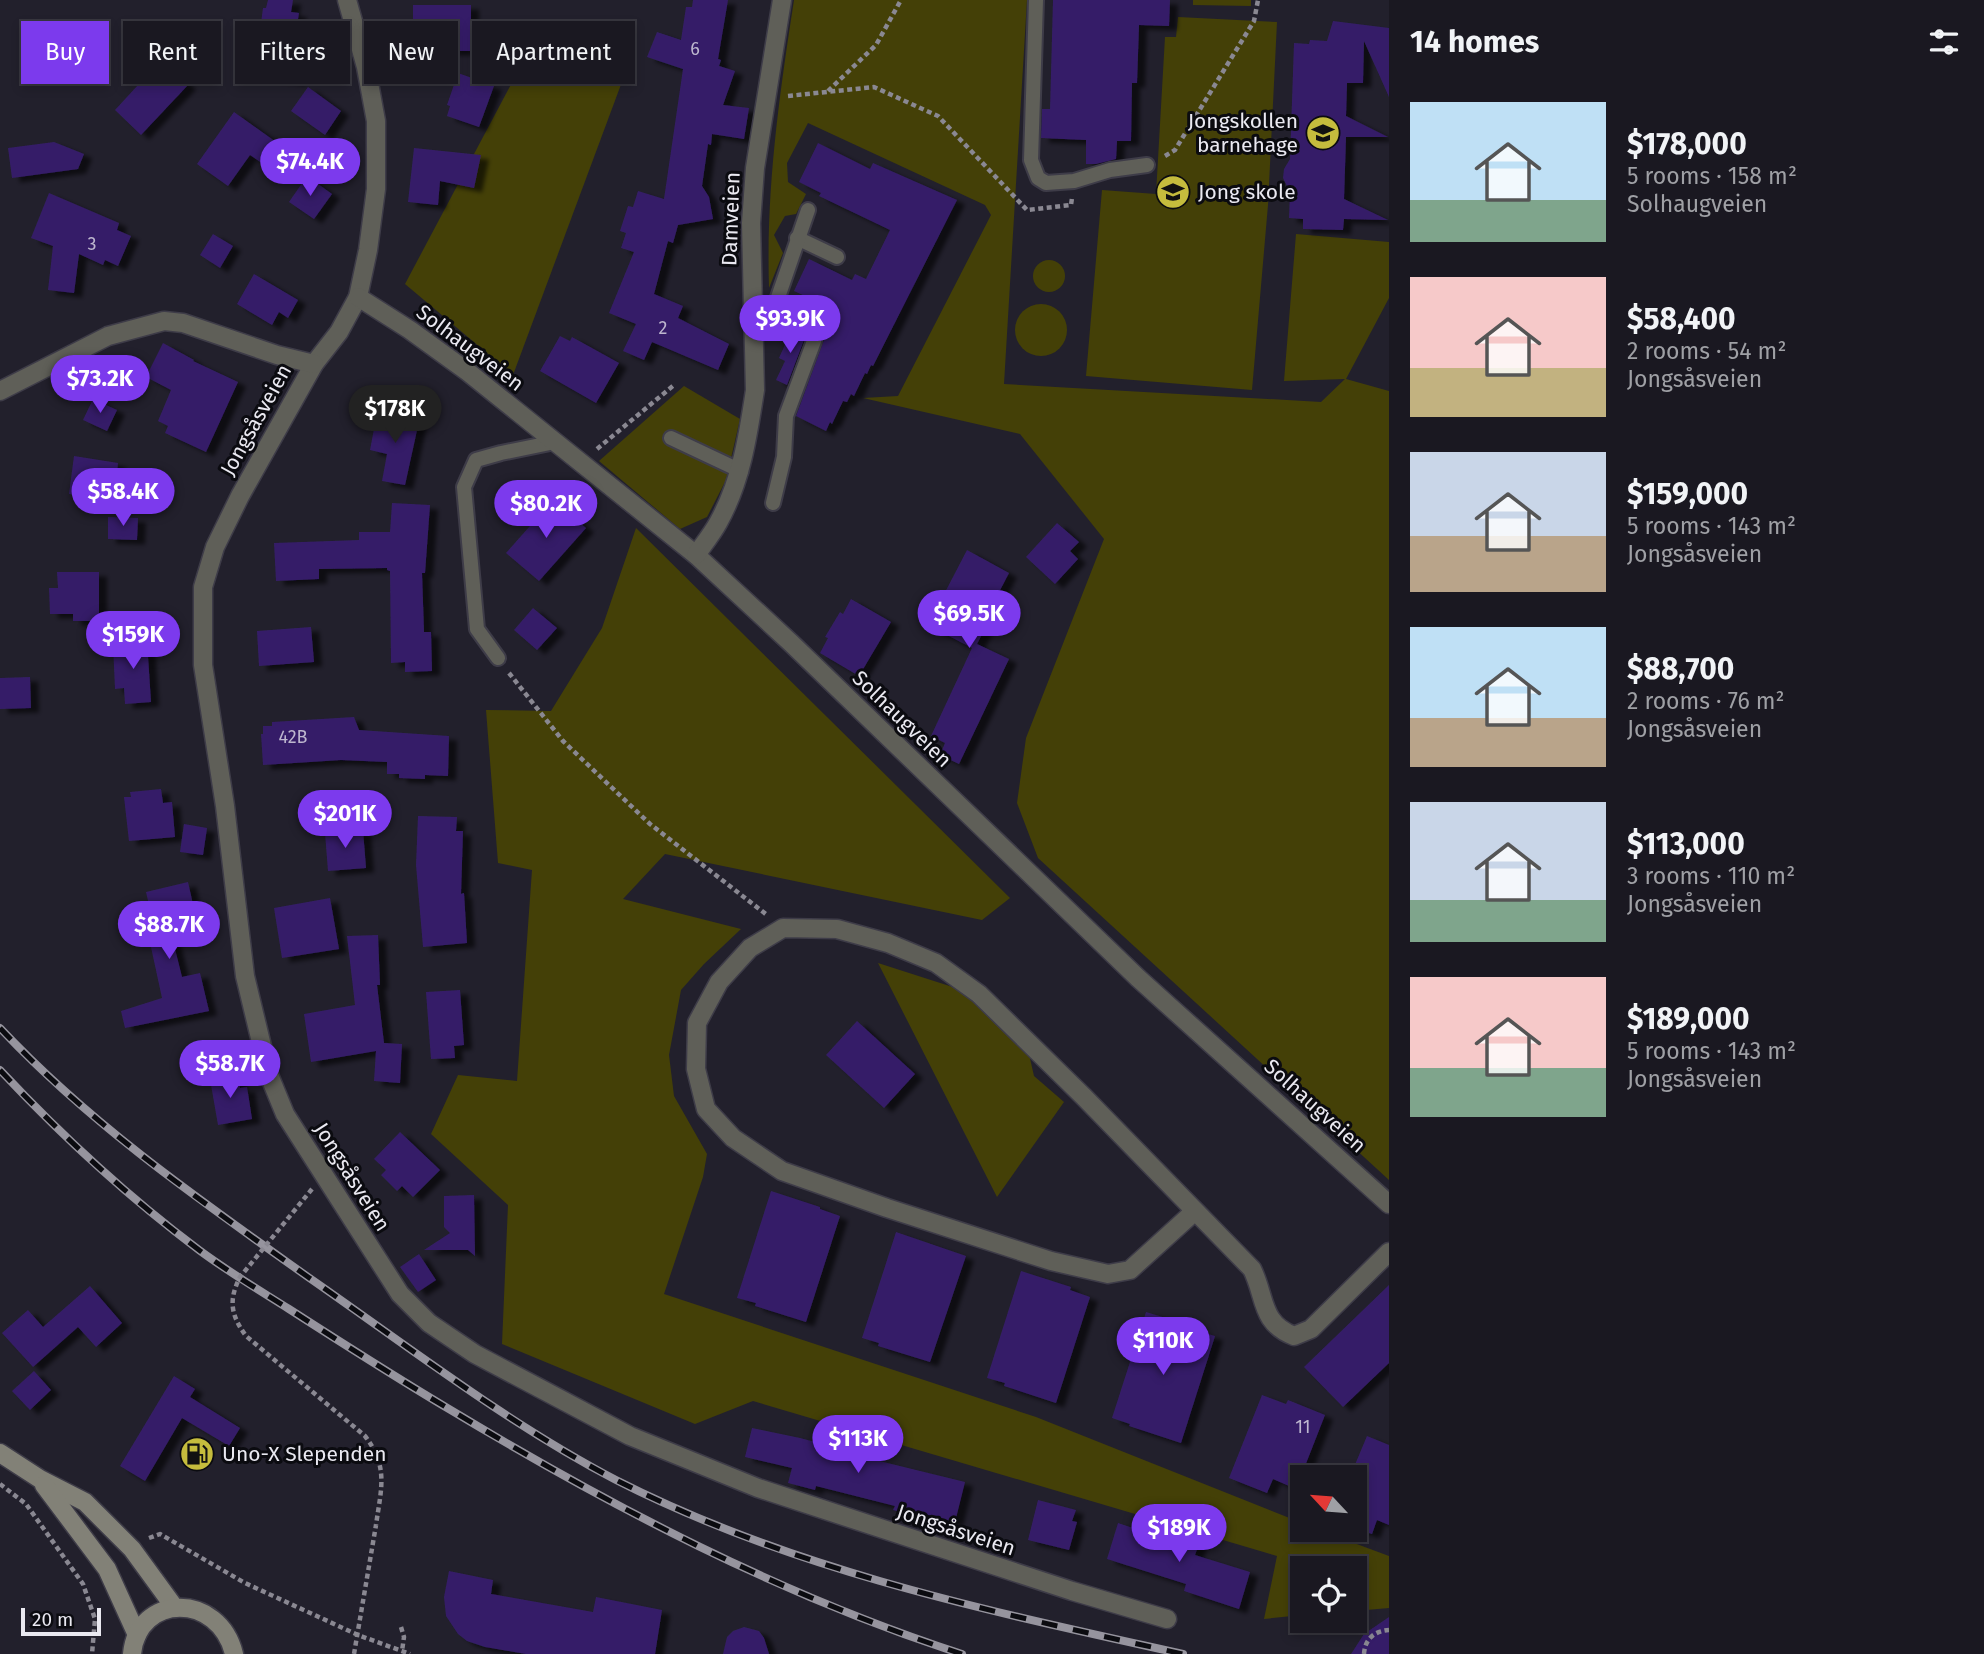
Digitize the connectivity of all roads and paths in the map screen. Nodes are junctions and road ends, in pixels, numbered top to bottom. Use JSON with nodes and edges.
{"nodes":[{"id":1,"x":347,"y":0,"type":"edge"},
{"id":2,"x":782,"y":0,"type":"edge"},
{"id":3,"x":901,"y":0,"type":"edge"},
{"id":4,"x":1036,"y":0,"type":"edge"},
{"id":5,"x":1258,"y":0,"type":"edge"},
{"id":6,"x":828,"y":90,"type":"junction"},
{"id":7,"x":766,"y":99,"type":"junction"},
{"id":8,"x":1147,"y":165,"type":"joint"},
{"id":9,"x":1074,"y":181,"type":"junction"},
{"id":10,"x":808,"y":210,"type":"dead end"},
{"id":11,"x":797,"y":238,"type":"junction"},
{"id":12,"x":837,"y":257,"type":"dead end"},
{"id":13,"x":358,"y":297,"type":"junction"},
{"id":14,"x":774,"y":309,"type":"junction"},
{"id":15,"x":753,"y":311,"type":"junction"},
{"id":16,"x":314,"y":364,"type":"junction"},
{"id":17,"x":674,"y":385,"type":"dead end"},
{"id":18,"x":0,"y":390,"type":"edge"},
{"id":19,"x":671,"y":438,"type":"dead end"},
{"id":20,"x":555,"y":442,"type":"junction"},
{"id":21,"x":580,"y":463,"type":"junction"},
{"id":22,"x":741,"y":471,"type":"junction"},
{"id":23,"x":773,"y":503,"type":"dead end"},
{"id":24,"x":696,"y":555,"type":"junction"},
{"id":25,"x":498,"y":659,"type":"joint"},
{"id":26,"x":783,"y":928,"type":"junction"},
{"id":27,"x":312,"y":1189,"type":"dead end"},
{"id":28,"x":1389,"y":1204,"type":"edge"},
{"id":29,"x":1195,"y":1211,"type":"junction"},
{"id":30,"x":1389,"y":1252,"type":"edge"},
{"id":31,"x":0,"y":1453,"type":"edge"},
{"id":32,"x":40,"y":1479,"type":"junction"},
{"id":33,"x":0,"y":1484,"type":"edge"},
{"id":34,"x":140,"y":1543,"type":"dead end"},
{"id":35,"x":176,"y":1608,"type":"junction"},
{"id":36,"x":1167,"y":1619,"type":"dead end"},
{"id":37,"x":401,"y":1627,"type":"dead end"},
{"id":38,"x":1389,"y":1631,"type":"edge"},
{"id":39,"x":137,"y":1635,"type":"junction"},
{"id":40,"x":358,"y":1635,"type":"junction"},
{"id":41,"x":402,"y":1651,"type":"junction"},
{"id":42,"x":92,"y":1654,"type":"edge"},
{"id":43,"x":132,"y":1654,"type":"edge"},
{"id":44,"x":234,"y":1654,"type":"edge"},
{"id":45,"x":354,"y":1654,"type":"edge"},
{"id":46,"x":410,"y":1654,"type":"edge"},
{"id":47,"x":1365,"y":1654,"type":"edge"}],
"edges":[{"from":1,"to":13,"type":"street","name":"Jongsåsveien"},
{"from":2,"to":7,"type":"street","name":"Damveien"},
{"from":3,"to":6,"type":"path"},
{"from":4,"to":9,"type":"lane"},
{"from":5,"to":8,"type":"path"},
{"from":6,"to":7,"type":"path"},
{"from":6,"to":9,"type":"path"},
{"from":7,"to":15,"type":"street","name":"Damveien"},
{"from":8,"to":9,"type":"lane"},
{"from":10,"to":11,"type":"lane"},
{"from":11,"to":12,"type":"lane"},
{"from":11,"to":14,"type":"lane"},
{"from":13,"to":16,"type":"street","name":"Jongsåsveien"},
{"from":13,"to":20,"type":"street","name":"Solhaugveien"},
{"from":14,"to":15,"type":"lane"},
{"from":14,"to":23,"type":"lane"},
{"from":15,"to":22,"type":"street","name":"Damveien"},
{"from":16,"to":18,"type":"street"},
{"from":16,"to":36,"type":"street","name":"Jongsåsveien"},
{"from":17,"to":21,"type":"path"},
{"from":19,"to":22,"type":"lane"},
{"from":20,"to":21,"type":"street","name":"Solhaugveien"},
{"from":20,"to":25,"type":"lane"},
{"from":21,"to":24,"type":"street","name":"Solhaugveien"},
{"from":22,"to":24,"type":"street","name":"Damveien"},
{"from":24,"to":28,"type":"street","name":"Solhaugveien"},
{"from":25,"to":26,"type":"path"},
{"from":26,"to":29,"type":"street"},
{"from":26,"to":29,"type":"street"},
{"from":27,"to":40,"type":"path","bridge":true},
{"from":29,"to":30,"type":"street"},
{"from":31,"to":32,"type":"main road"},
{"from":32,"to":35,"type":"main road"},
{"from":32,"to":39,"type":"main road"},
{"from":33,"to":42,"type":"path"},
{"from":34,"to":40,"type":"path"},
{"from":35,"to":39,"type":"main road"},
{"from":35,"to":44,"type":"main road"},
{"from":37,"to":41,"type":"path"},
{"from":38,"to":47,"type":"path"},
{"from":39,"to":43,"type":"main road"},
{"from":40,"to":41,"type":"path"},
{"from":40,"to":45,"type":"path"},
{"from":41,"to":46,"type":"path"}]}
